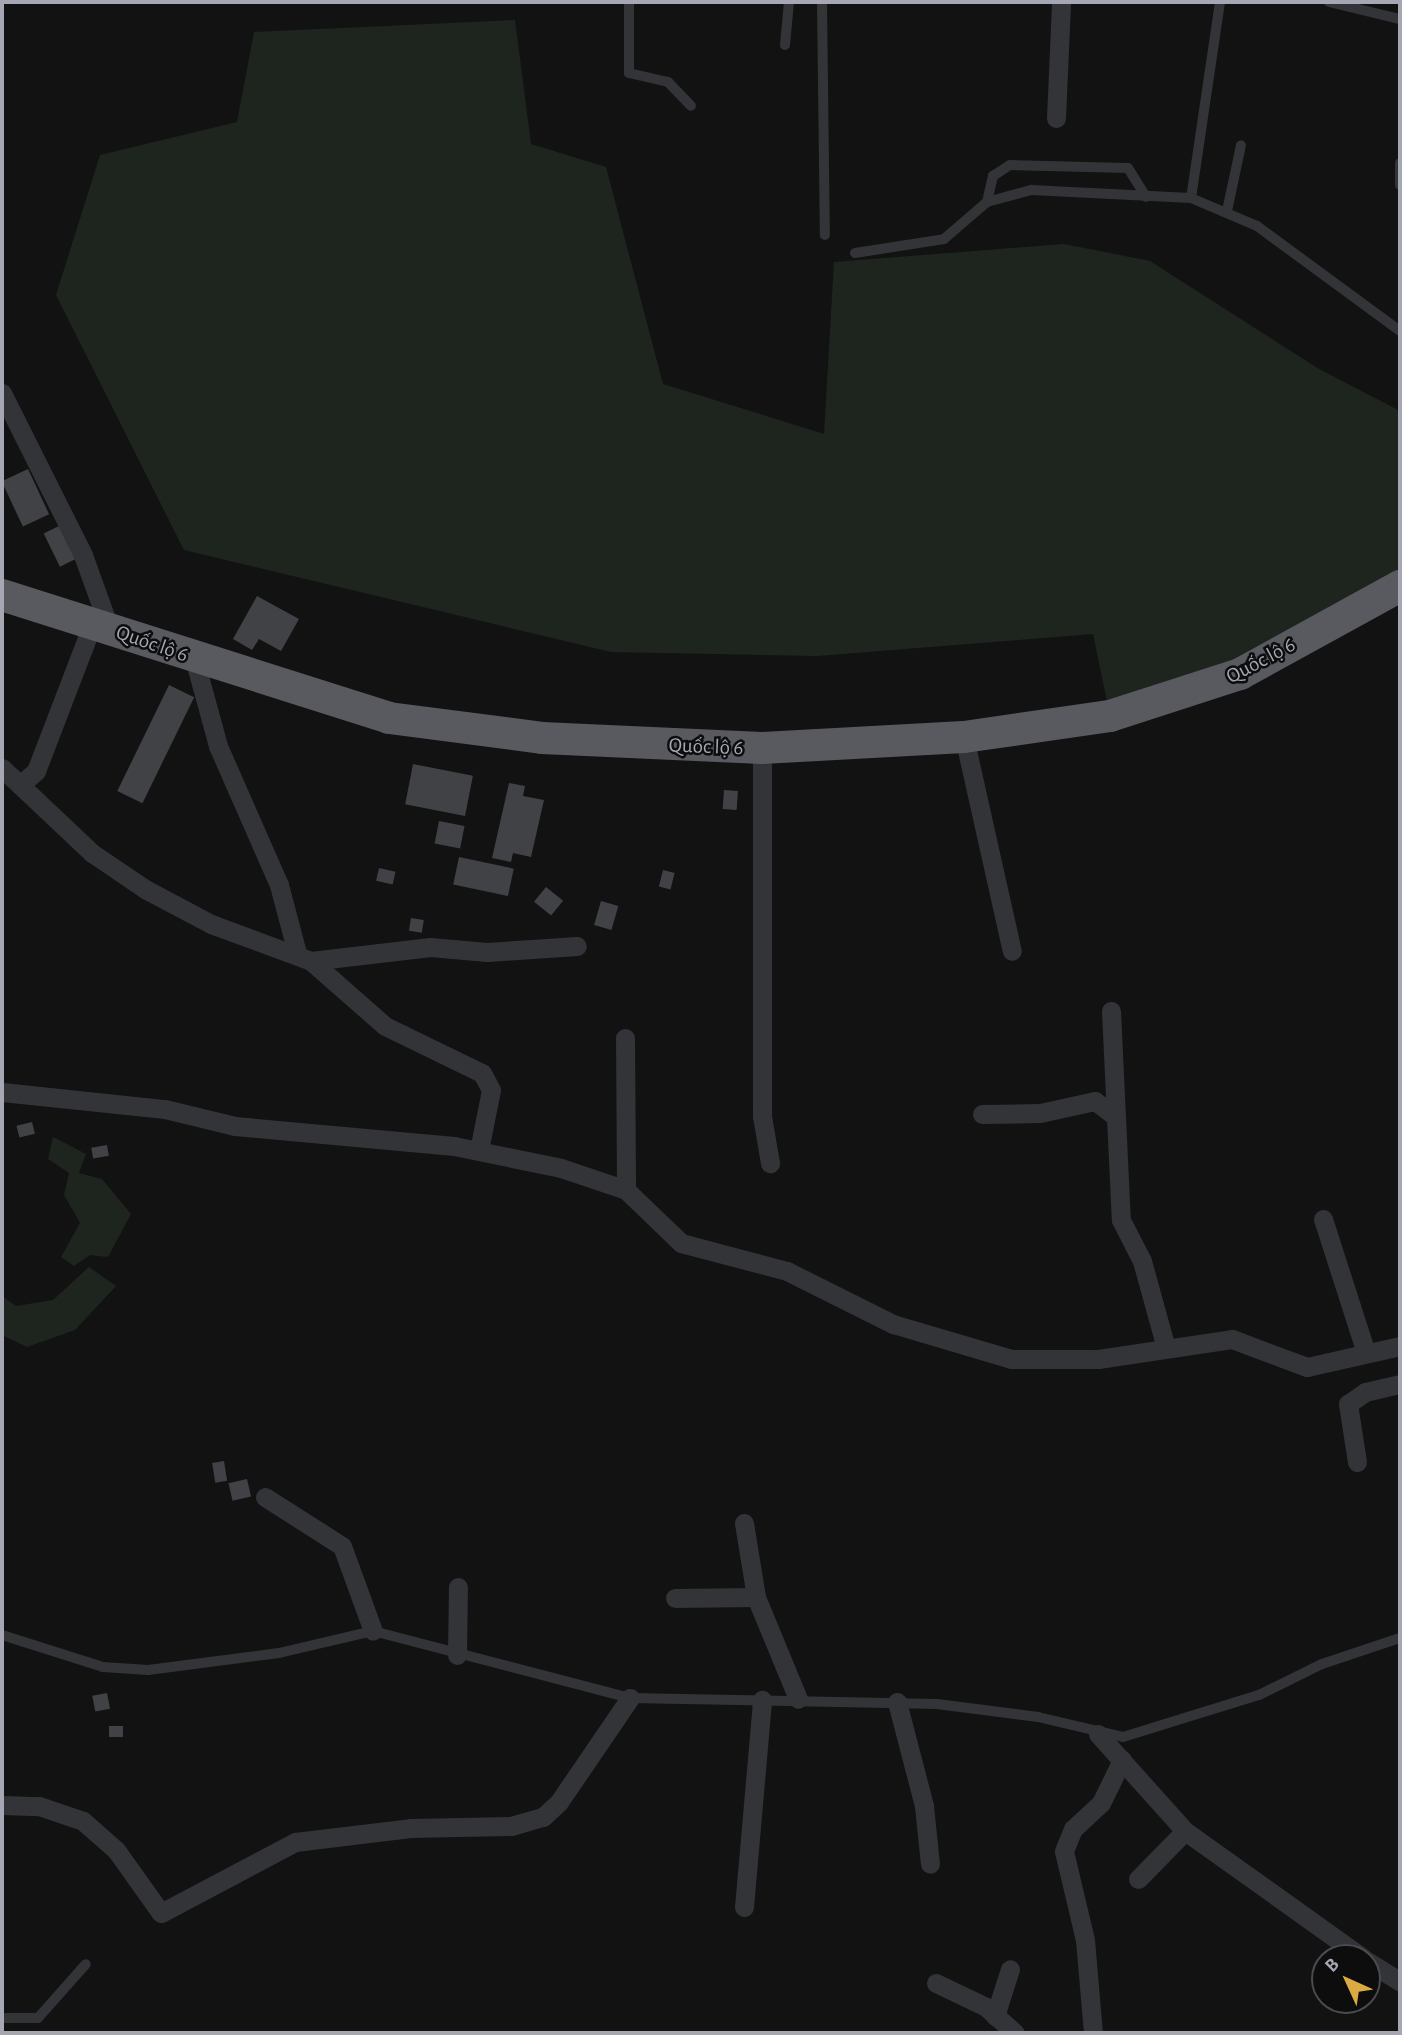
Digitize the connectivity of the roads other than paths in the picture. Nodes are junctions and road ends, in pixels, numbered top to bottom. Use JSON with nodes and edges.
{"nodes":[{"id":1,"x":628,"y":2,"type":"edge"},
{"id":2,"x":789,"y":2,"type":"edge"},
{"id":3,"x":821,"y":2,"type":"edge"},
{"id":4,"x":1060,"y":2,"type":"edge"},
{"id":5,"x":1220,"y":2,"type":"edge"},
{"id":6,"x":1329,"y":2,"type":"edge"},
{"id":7,"x":1400,"y":19,"type":"edge"},
{"id":8,"x":785,"y":45,"type":"dead end"},
{"id":9,"x":691,"y":106,"type":"dead end"},
{"id":10,"x":1056,"y":118,"type":"dead end"},
{"id":11,"x":1241,"y":145,"type":"dead end"},
{"id":12,"x":1400,"y":163,"type":"edge"},
{"id":13,"x":1400,"y":185,"type":"edge"},
{"id":14,"x":1146,"y":197,"type":"junction"},
{"id":15,"x":1191,"y":198,"type":"junction"},
{"id":16,"x":987,"y":202,"type":"junction"},
{"id":17,"x":1227,"y":211,"type":"junction"},
{"id":18,"x":825,"y":235,"type":"dead end"},
{"id":19,"x":855,"y":253,"type":"dead end"},
{"id":20,"x":1400,"y":331,"type":"edge"},
{"id":21,"x":2,"y":393,"type":"edge"},
{"id":22,"x":1400,"y":586,"type":"edge"},
{"id":23,"x":2,"y":596,"type":"edge"},
{"id":24,"x":101,"y":627,"type":"junction"},
{"id":25,"x":194,"y":658,"type":"junction"},
{"id":26,"x":964,"y":737,"type":"junction"},
{"id":27,"x":762,"y":748,"type":"junction"},
{"id":28,"x":2,"y":768,"type":"edge"},
{"id":29,"x":20,"y":785,"type":"junction"},
{"id":30,"x":577,"y":946,"type":"dead end"},
{"id":31,"x":1012,"y":951,"type":"dead end"},
{"id":32,"x":304,"y":957,"type":"junction"},
{"id":33,"x":1111,"y":1011,"type":"dead end"},
{"id":34,"x":625,"y":1038,"type":"dead end"},
{"id":35,"x":2,"y":1091,"type":"edge"},
{"id":36,"x":982,"y":1114,"type":"dead end"},
{"id":37,"x":1116,"y":1117,"type":"junction"},
{"id":38,"x":480,"y":1150,"type":"junction"},
{"id":39,"x":770,"y":1163,"type":"dead end"},
{"id":40,"x":626,"y":1191,"type":"junction"},
{"id":41,"x":1323,"y":1219,"type":"dead end"},
{"id":42,"x":1400,"y":1346,"type":"edge"},
{"id":43,"x":1166,"y":1348,"type":"junction"},
{"id":44,"x":1366,"y":1353,"type":"junction"},
{"id":45,"x":1400,"y":1384,"type":"edge"},
{"id":46,"x":1357,"y":1462,"type":"dead end"},
{"id":47,"x":265,"y":1497,"type":"dead end"},
{"id":48,"x":744,"y":1523,"type":"dead end"},
{"id":49,"x":458,"y":1587,"type":"dead end"},
{"id":50,"x":756,"y":1597,"type":"junction"},
{"id":51,"x":675,"y":1598,"type":"dead end"},
{"id":52,"x":373,"y":1630,"type":"junction"},
{"id":53,"x":2,"y":1635,"type":"edge"},
{"id":54,"x":1400,"y":1637,"type":"edge"},
{"id":55,"x":457,"y":1655,"type":"junction"},
{"id":56,"x":629,"y":1698,"type":"junction"},
{"id":57,"x":798,"y":1699,"type":"junction"},
{"id":58,"x":762,"y":1700,"type":"junction"},
{"id":59,"x":897,"y":1702,"type":"junction"},
{"id":60,"x":1098,"y":1734,"type":"junction"},
{"id":61,"x":1122,"y":1760,"type":"junction"},
{"id":62,"x":2,"y":1805,"type":"edge"},
{"id":63,"x":1185,"y":1831,"type":"junction"},
{"id":64,"x":930,"y":1864,"type":"dead end"},
{"id":65,"x":1138,"y":1879,"type":"dead end"},
{"id":66,"x":744,"y":1907,"type":"dead end"},
{"id":67,"x":1344,"y":1944,"type":"edge"},
{"id":68,"x":86,"y":1964,"type":"dead end"},
{"id":69,"x":1010,"y":1969,"type":"dead end"},
{"id":70,"x":1381,"y":1970,"type":"edge"},
{"id":71,"x":1400,"y":1982,"type":"edge"},
{"id":72,"x":936,"y":1983,"type":"dead end"},
{"id":73,"x":995,"y":2016,"type":"junction"},
{"id":74,"x":2,"y":2018,"type":"edge"},
{"id":75,"x":1015,"y":2033,"type":"edge"},
{"id":76,"x":1093,"y":2033,"type":"edge"}],
"edges":[{"from":1,"to":9,"type":"lane"},
{"from":2,"to":8,"type":"lane"},
{"from":3,"to":18,"type":"lane"},
{"from":4,"to":10,"type":"street"},
{"from":5,"to":15,"type":"lane"},
{"from":6,"to":7,"type":"lane"},
{"from":11,"to":17,"type":"lane"},
{"from":12,"to":13,"type":"lane"},
{"from":14,"to":15,"type":"lane"},
{"from":14,"to":16,"type":"lane"},
{"from":14,"to":16,"type":"lane"},
{"from":15,"to":17,"type":"lane"},
{"from":16,"to":19,"type":"lane"},
{"from":17,"to":20,"type":"lane"},
{"from":21,"to":24,"type":"street"},
{"from":22,"to":26,"type":"highway","name":"Quốc lộ 6"},
{"from":23,"to":24,"type":"highway","name":"Quốc lộ 6"},
{"from":24,"to":25,"type":"highway","name":"Quốc lộ 6"},
{"from":24,"to":29,"type":"street"},
{"from":25,"to":27,"type":"highway","name":"Quốc lộ 6"},
{"from":25,"to":32,"type":"street"},
{"from":26,"to":27,"type":"highway","name":"Quốc lộ 6"},
{"from":26,"to":31,"type":"street"},
{"from":27,"to":39,"type":"street"},
{"from":28,"to":29,"type":"street"},
{"from":29,"to":32,"type":"street"},
{"from":30,"to":32,"type":"street"},
{"from":32,"to":38,"type":"street"},
{"from":33,"to":37,"type":"street"},
{"from":34,"to":40,"type":"street"},
{"from":35,"to":38,"type":"street"},
{"from":36,"to":37,"type":"street"},
{"from":37,"to":43,"type":"street"},
{"from":38,"to":40,"type":"street"},
{"from":40,"to":43,"type":"street"},
{"from":41,"to":44,"type":"street"},
{"from":42,"to":44,"type":"street"},
{"from":43,"to":44,"type":"street"},
{"from":45,"to":46,"type":"street"},
{"from":47,"to":52,"type":"street"},
{"from":48,"to":50,"type":"street"},
{"from":49,"to":55,"type":"street"},
{"from":50,"to":51,"type":"street"},
{"from":50,"to":57,"type":"street"},
{"from":52,"to":53,"type":"lane"},
{"from":52,"to":55,"type":"lane"},
{"from":54,"to":60,"type":"lane"},
{"from":55,"to":56,"type":"lane"},
{"from":56,"to":58,"type":"lane"},
{"from":56,"to":62,"type":"street"},
{"from":57,"to":58,"type":"lane"},
{"from":57,"to":59,"type":"lane"},
{"from":58,"to":66,"type":"street"},
{"from":59,"to":60,"type":"lane"},
{"from":59,"to":64,"type":"street"},
{"from":60,"to":61,"type":"street"},
{"from":61,"to":63,"type":"street"},
{"from":61,"to":76,"type":"street"},
{"from":63,"to":65,"type":"street"},
{"from":63,"to":67,"type":"street"},
{"from":68,"to":74,"type":"lane"},
{"from":69,"to":73,"type":"street"},
{"from":70,"to":71,"type":"street"},
{"from":72,"to":73,"type":"street"},
{"from":73,"to":75,"type":"street"}]}
